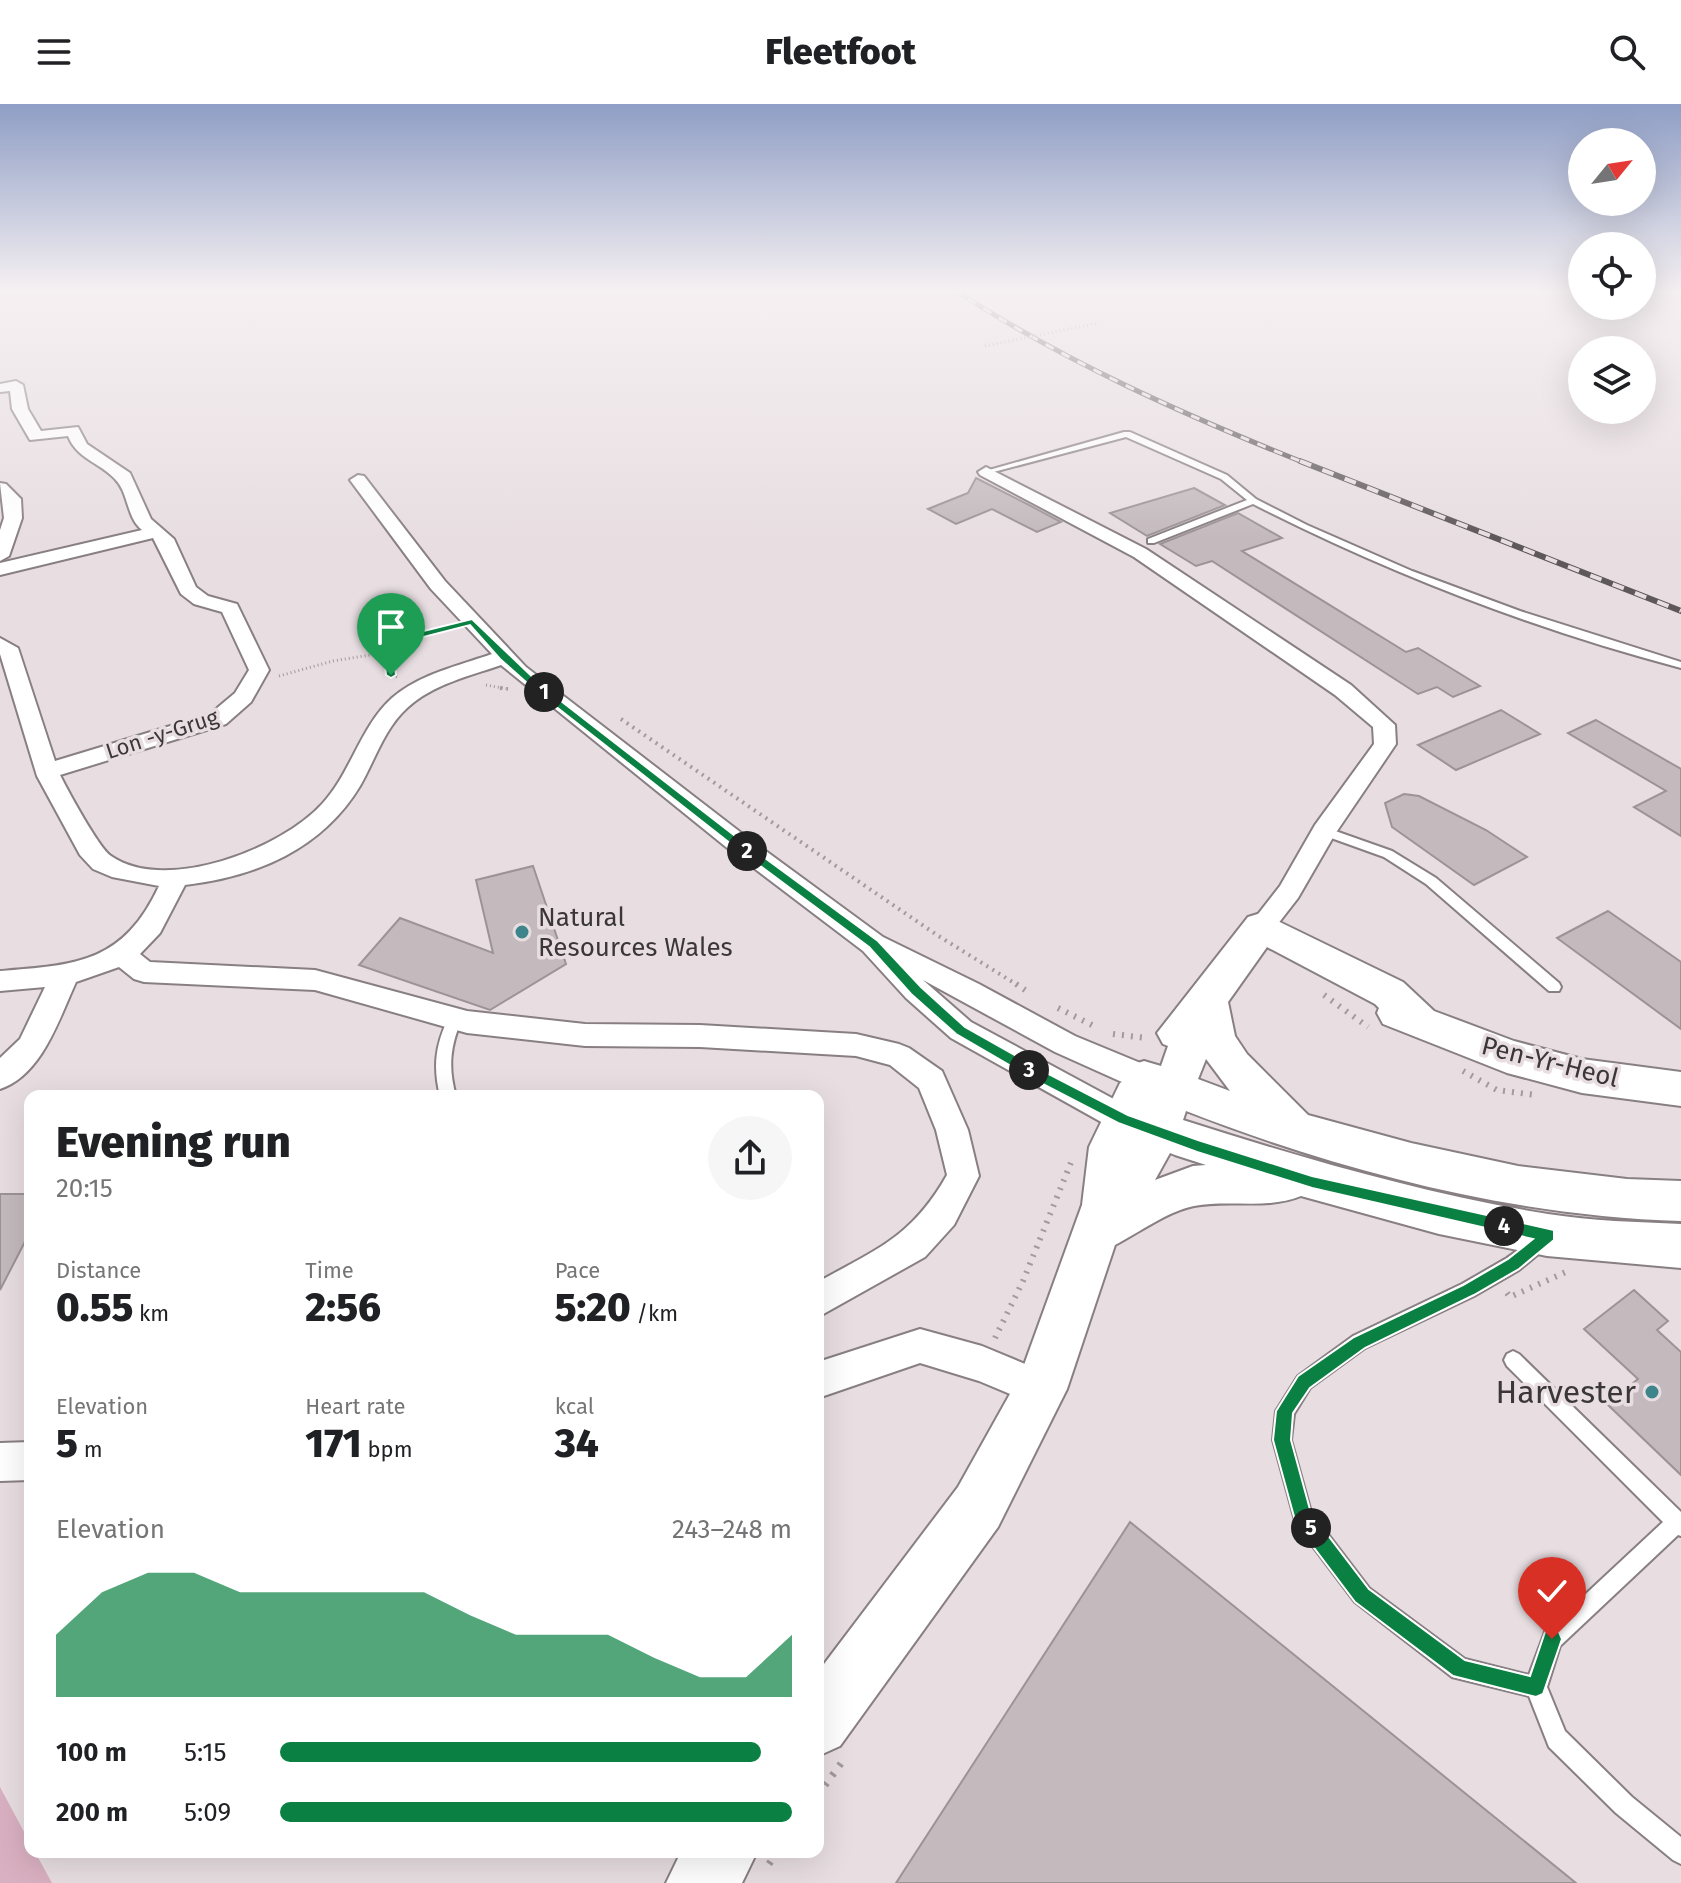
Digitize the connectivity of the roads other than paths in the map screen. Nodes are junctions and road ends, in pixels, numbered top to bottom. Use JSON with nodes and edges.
{"nodes":[{"id":1,"x":0,"y":388,"type":"edge"},
{"id":2,"x":986,"y":472,"type":"joint"},
{"id":3,"x":358,"y":480,"type":"dead end"},
{"id":4,"x":0,"y":488,"type":"edge"},
{"id":5,"x":1253,"y":501,"type":"junction"},
{"id":6,"x":157,"y":532,"type":"junction"},
{"id":7,"x":1151,"y":541,"type":"dead end"},
{"id":8,"x":0,"y":556,"type":"edge"},
{"id":9,"x":0,"y":569,"type":"edge"},
{"id":10,"x":0,"y":644,"type":"edge"},
{"id":11,"x":503,"y":657,"type":"junction"},
{"id":12,"x":1681,"y":665,"type":"edge"},
{"id":13,"x":47,"y":771,"type":"junction"},
{"id":14,"x":1324,"y":831,"type":"junction"},
{"id":15,"x":176,"y":877,"type":"junction"},
{"id":16,"x":1256,"y":934,"type":"junction"},
{"id":17,"x":873,"y":944,"type":"junction"},
{"id":18,"x":121,"y":954,"type":"junction"},
{"id":19,"x":65,"y":975,"type":"junction"},
{"id":20,"x":0,"y":981,"type":"edge"},
{"id":21,"x":1554,"y":987,"type":"dead end"},
{"id":22,"x":1202,"y":1008,"type":"junction"},
{"id":23,"x":455,"y":1019,"type":"junction"},
{"id":24,"x":0,"y":1077,"type":"edge"},
{"id":25,"x":1159,"y":1083,"type":"junction"},
{"id":26,"x":1681,"y":1089,"type":"edge"},
{"id":27,"x":446,"y":1090,"type":"edge"},
{"id":28,"x":1140,"y":1125,"type":"junction"},
{"id":29,"x":1296,"y":1129,"type":"junction"},
{"id":30,"x":1312,"y":1182,"type":"junction"},
{"id":31,"x":1681,"y":1201,"type":"edge"},
{"id":32,"x":1100,"y":1219,"type":"junction"},
{"id":33,"x":1549,"y":1235,"type":"junction"},
{"id":34,"x":1681,"y":1246,"type":"edge"},
{"id":35,"x":824,"y":1298,"type":"edge"},
{"id":36,"x":1513,"y":1360,"type":"dead end"},
{"id":37,"x":824,"y":1378,"type":"edge"},
{"id":38,"x":1041,"y":1389,"type":"junction"},
{"id":39,"x":24,"y":1461,"type":"edge"},
{"id":40,"x":0,"y":1462,"type":"edge"},
{"id":41,"x":1679,"y":1524,"type":"edge"},
{"id":42,"x":1536,"y":1687,"type":"junction"},
{"id":43,"x":824,"y":1716,"type":"edge"},
{"id":44,"x":1681,"y":1852,"type":"edge"},
{"id":45,"x":719,"y":1858,"type":"edge"},
{"id":46,"x":700,"y":1883,"type":"edge"}],
"edges":[{"from":1,"to":6,"type":"street","name":"Lon -y-Grug"},
{"from":2,"to":5,"type":"lane"},
{"from":2,"to":14,"type":"street"},
{"from":3,"to":11,"type":"street"},
{"from":4,"to":8,"type":"street"},
{"from":5,"to":7,"type":"lane"},
{"from":5,"to":12,"type":"lane"},
{"from":6,"to":9,"type":"street"},
{"from":6,"to":13,"type":"street","name":"Lon -y-Grug"},
{"from":10,"to":13,"type":"street"},
{"from":11,"to":15,"type":"street"},
{"from":11,"to":17,"type":"street"},
{"from":13,"to":15,"type":"street"},
{"from":14,"to":16,"type":"street"},
{"from":14,"to":21,"type":"lane"},
{"from":15,"to":18,"type":"street"},
{"from":16,"to":22,"type":"main road"},
{"from":16,"to":26,"type":"main road","name":"Pen-Yr-Heol"},
{"from":17,"to":25,"type":"street"},
{"from":17,"to":28,"type":"street"},
{"from":18,"to":19,"type":"street"},
{"from":18,"to":23,"type":"street"},
{"from":19,"to":20,"type":"street"},
{"from":19,"to":24,"type":"street"},
{"from":22,"to":25,"type":"main road"},
{"from":22,"to":29,"type":"main road"},
{"from":23,"to":27,"type":"lane"},
{"from":23,"to":35,"type":"street"},
{"from":25,"to":28,"type":"main road"},
{"from":25,"to":29,"type":"main road"},
{"from":28,"to":30,"type":"main road"},
{"from":28,"to":32,"type":"main road"},
{"from":29,"to":31,"type":"main road"},
{"from":30,"to":32,"type":"main road"},
{"from":30,"to":33,"type":"main road"},
{"from":32,"to":38,"type":"main road"},
{"from":33,"to":34,"type":"main road"},
{"from":33,"to":42,"type":"lane"},
{"from":36,"to":41,"type":"lane"},
{"from":37,"to":38,"type":"street"},
{"from":38,"to":43,"type":"main road"},
{"from":39,"to":40,"type":"street"},
{"from":41,"to":42,"type":"lane"},
{"from":42,"to":44,"type":"lane"},
{"from":45,"to":46,"type":"main road"}]}
